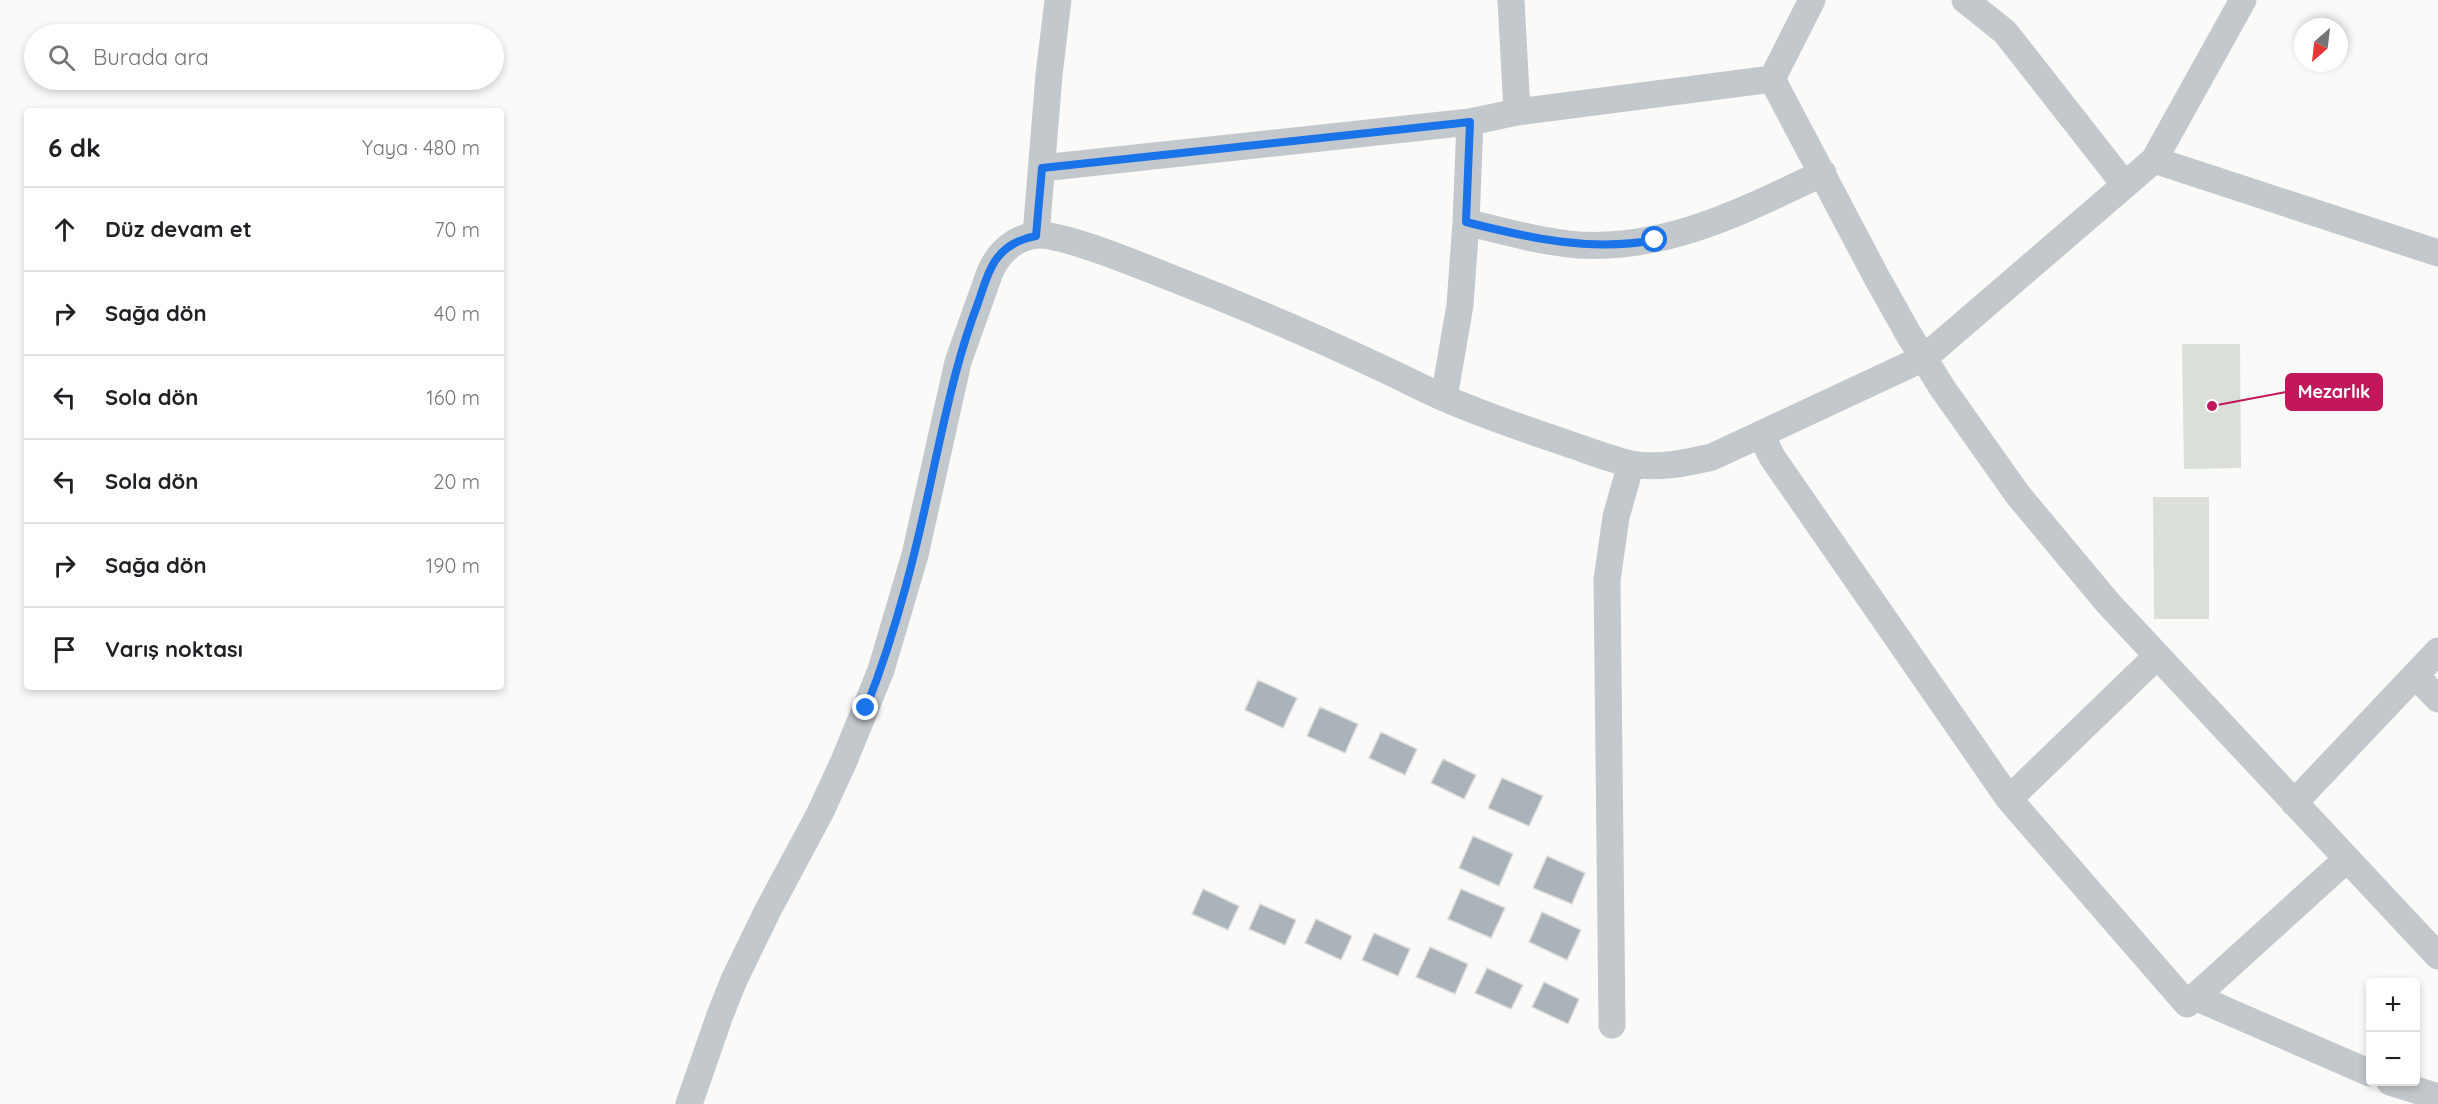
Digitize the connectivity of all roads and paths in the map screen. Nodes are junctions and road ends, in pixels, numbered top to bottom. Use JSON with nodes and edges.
{"nodes":[{"id":1,"x":1058,"y":0,"type":"edge"},
{"id":2,"x":1511,"y":0,"type":"edge"},
{"id":3,"x":1812,"y":0,"type":"edge"},
{"id":4,"x":1965,"y":0,"type":"edge"},
{"id":5,"x":2243,"y":0,"type":"edge"},
{"id":6,"x":1773,"y":80,"type":"junction"},
{"id":7,"x":1517,"y":112,"type":"junction"},
{"id":8,"x":1470,"y":122,"type":"junction"},
{"id":9,"x":2154,"y":160,"type":"junction"},
{"id":10,"x":1042,"y":168,"type":"junction"},
{"id":11,"x":1823,"y":173,"type":"junction"},
{"id":12,"x":2125,"y":185,"type":"junction"},
{"id":13,"x":1466,"y":222,"type":"junction"},
{"id":14,"x":1036,"y":236,"type":"junction"},
{"id":15,"x":2438,"y":253,"type":"edge"},
{"id":16,"x":1924,"y":358,"type":"junction"},
{"id":17,"x":1444,"y":398,"type":"junction"},
{"id":18,"x":1761,"y":435,"type":"junction"},
{"id":19,"x":1632,"y":464,"type":"junction"},
{"id":20,"x":2438,"y":651,"type":"edge"},
{"id":21,"x":2157,"y":656,"type":"junction"},
{"id":22,"x":2415,"y":675,"type":"junction"},
{"id":23,"x":2438,"y":699,"type":"edge"},
{"id":24,"x":2009,"y":799,"type":"junction"},
{"id":25,"x":2294,"y":803,"type":"junction"},
{"id":26,"x":2347,"y":859,"type":"junction"},
{"id":27,"x":2438,"y":956,"type":"edge"},
{"id":28,"x":2195,"y":997,"type":"junction"},
{"id":29,"x":1612,"y":1025,"type":"dead end"},
{"id":30,"x":2366,"y":1076,"type":"edge"},
{"id":31,"x":2389,"y":1086,"type":"edge"},
{"id":32,"x":2438,"y":1097,"type":"edge"},
{"id":33,"x":689,"y":1104,"type":"edge"}],
"edges":[{"from":1,"to":10,"type":"street"},
{"from":2,"to":7,"type":"street"},
{"from":3,"to":6,"type":"street"},
{"from":4,"to":12,"type":"street"},
{"from":5,"to":9,"type":"street"},
{"from":6,"to":7,"type":"street"},
{"from":6,"to":11,"type":"street"},
{"from":7,"to":8,"type":"street"},
{"from":8,"to":10,"type":"street"},
{"from":8,"to":13,"type":"street"},
{"from":9,"to":12,"type":"street"},
{"from":9,"to":15,"type":"street"},
{"from":10,"to":14,"type":"street"},
{"from":11,"to":13,"type":"street"},
{"from":11,"to":16,"type":"street"},
{"from":12,"to":16,"type":"street"},
{"from":13,"to":17,"type":"street"},
{"from":14,"to":17,"type":"street"},
{"from":14,"to":33,"type":"street"},
{"from":16,"to":18,"type":"street"},
{"from":16,"to":21,"type":"street"},
{"from":17,"to":19,"type":"street"},
{"from":18,"to":19,"type":"street"},
{"from":18,"to":24,"type":"street"},
{"from":19,"to":29,"type":"street"},
{"from":20,"to":22,"type":"street"},
{"from":21,"to":24,"type":"street"},
{"from":21,"to":25,"type":"street"},
{"from":22,"to":23,"type":"street"},
{"from":22,"to":25,"type":"street"},
{"from":24,"to":28,"type":"street"},
{"from":25,"to":26,"type":"street"},
{"from":26,"to":27,"type":"street"},
{"from":26,"to":28,"type":"street"},
{"from":28,"to":30,"type":"street"},
{"from":31,"to":32,"type":"street"}]}
